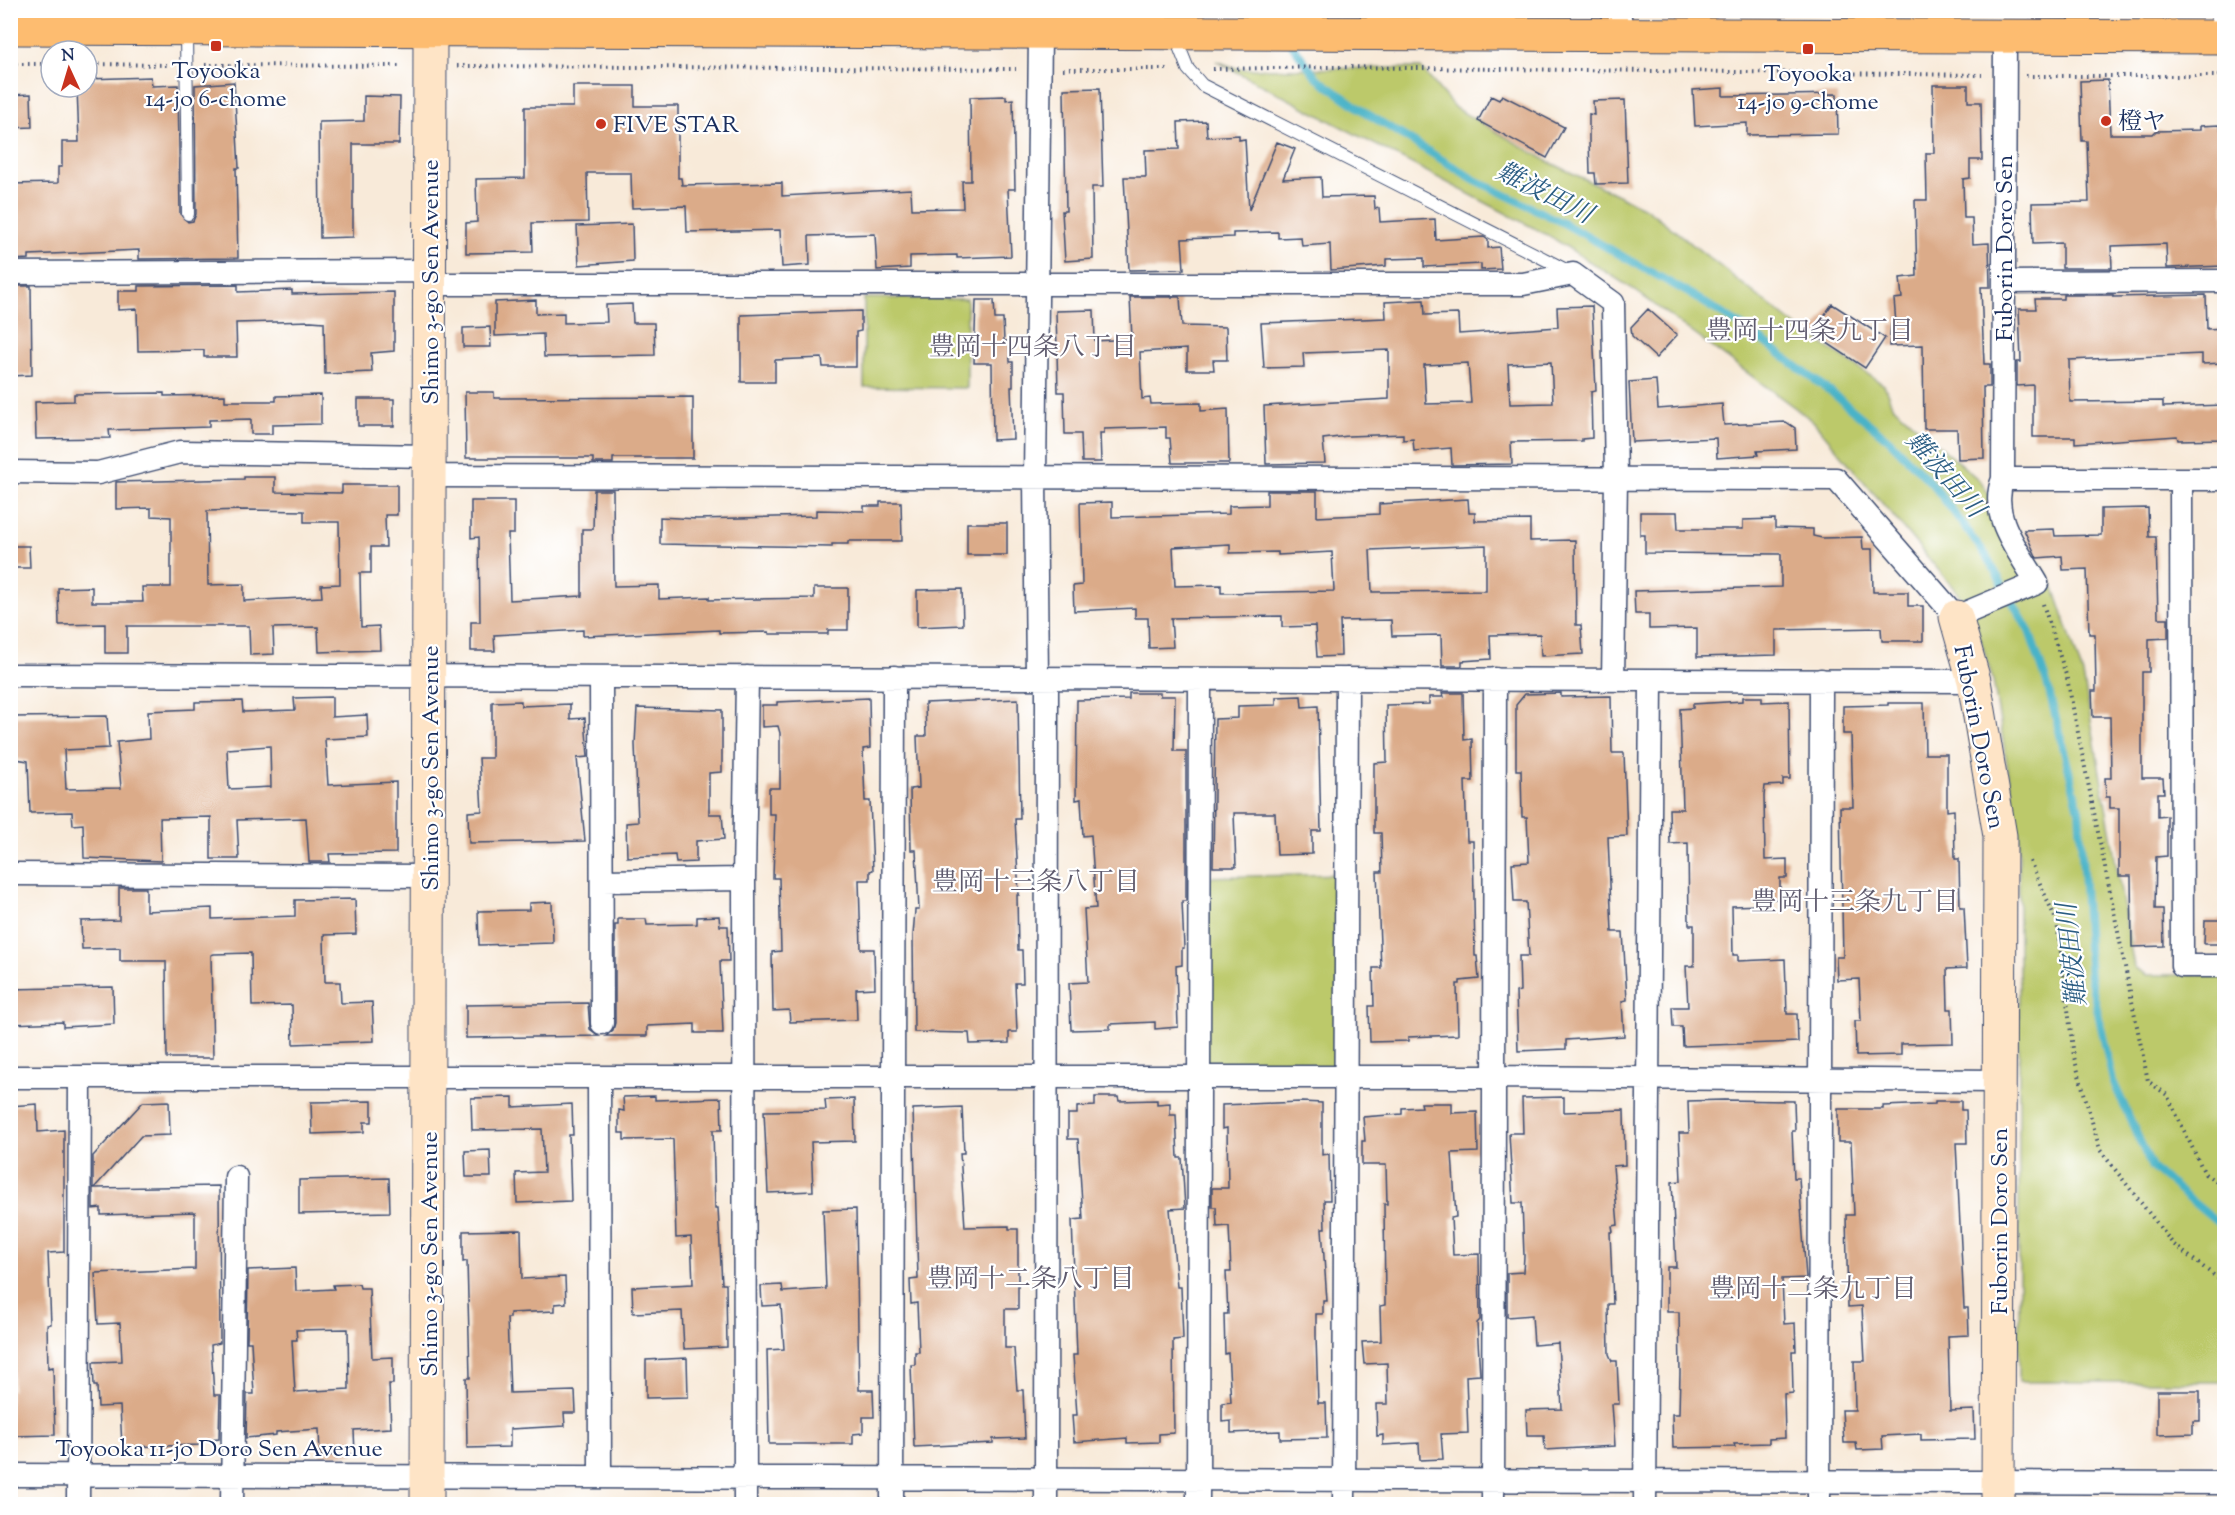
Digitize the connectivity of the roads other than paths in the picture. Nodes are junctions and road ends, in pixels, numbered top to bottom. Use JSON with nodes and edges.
{"nodes":[{"id":1,"x":430,"y":21,"type":"edge"},
{"id":2,"x":1620,"y":23,"type":"edge"},
{"id":3,"x":10,"y":28,"type":"edge"},
{"id":4,"x":2223,"y":28,"type":"edge"},
{"id":5,"x":186,"y":29,"type":"junction"},
{"id":6,"x":1173,"y":31,"type":"junction"},
{"id":7,"x":1040,"y":34,"type":"junction"},
{"id":8,"x":2005,"y":37,"type":"junction"},
{"id":9,"x":188,"y":214,"type":"dead end"},
{"id":10,"x":10,"y":273,"type":"edge"},
{"id":11,"x":1573,"y":274,"type":"junction"},
{"id":12,"x":430,"y":278,"type":"junction"},
{"id":13,"x":2224,"y":281,"type":"edge"},
{"id":14,"x":2004,"y":282,"type":"junction"},
{"id":15,"x":1038,"y":283,"type":"junction"},
{"id":16,"x":430,"y":466,"type":"junction"},
{"id":17,"x":10,"y":472,"type":"edge"},
{"id":18,"x":1035,"y":478,"type":"junction"},
{"id":19,"x":1616,"y":479,"type":"junction"},
{"id":20,"x":2003,"y":479,"type":"junction"},
{"id":21,"x":2181,"y":479,"type":"junction"},
{"id":22,"x":2224,"y":479,"type":"edge"},
{"id":23,"x":1968,"y":612,"type":"junction"},
{"id":24,"x":10,"y":675,"type":"edge"},
{"id":25,"x":431,"y":676,"type":"junction"},
{"id":26,"x":601,"y":676,"type":"junction"},
{"id":27,"x":747,"y":677,"type":"junction"},
{"id":28,"x":894,"y":677,"type":"junction"},
{"id":29,"x":1042,"y":678,"type":"junction"},
{"id":30,"x":1200,"y":678,"type":"junction"},
{"id":31,"x":1347,"y":679,"type":"junction"},
{"id":32,"x":1495,"y":679,"type":"junction"},
{"id":33,"x":1613,"y":680,"type":"junction"},
{"id":34,"x":1651,"y":680,"type":"junction"},
{"id":35,"x":1821,"y":680,"type":"junction"},
{"id":36,"x":1974,"y":681,"type":"junction"},
{"id":37,"x":10,"y":874,"type":"edge"},
{"id":38,"x":430,"y":876,"type":"junction"},
{"id":39,"x":744,"y":879,"type":"junction"},
{"id":40,"x":602,"y":881,"type":"junction"},
{"id":41,"x":2224,"y":966,"type":"edge"},
{"id":42,"x":602,"y":1023,"type":"dead end"},
{"id":43,"x":10,"y":1077,"type":"edge"},
{"id":44,"x":746,"y":1077,"type":"junction"},
{"id":45,"x":893,"y":1077,"type":"junction"},
{"id":46,"x":1496,"y":1077,"type":"junction"},
{"id":47,"x":80,"y":1078,"type":"junction"},
{"id":48,"x":430,"y":1078,"type":"junction"},
{"id":49,"x":599,"y":1078,"type":"junction"},
{"id":50,"x":1048,"y":1078,"type":"junction"},
{"id":51,"x":1347,"y":1078,"type":"junction"},
{"id":52,"x":1200,"y":1079,"type":"junction"},
{"id":53,"x":1647,"y":1080,"type":"junction"},
{"id":54,"x":1820,"y":1081,"type":"junction"},
{"id":55,"x":1999,"y":1081,"type":"junction"},
{"id":56,"x":236,"y":1177,"type":"dead end"},
{"id":57,"x":10,"y":1475,"type":"edge"},
{"id":58,"x":78,"y":1476,"type":"junction"},
{"id":59,"x":232,"y":1476,"type":"junction"},
{"id":60,"x":600,"y":1477,"type":"junction"},
{"id":61,"x":744,"y":1479,"type":"junction"},
{"id":62,"x":1198,"y":1479,"type":"junction"},
{"id":63,"x":1344,"y":1479,"type":"junction"},
{"id":64,"x":893,"y":1480,"type":"junction"},
{"id":65,"x":1046,"y":1480,"type":"junction"},
{"id":66,"x":1492,"y":1481,"type":"junction"},
{"id":67,"x":1645,"y":1482,"type":"junction"},
{"id":68,"x":2224,"y":1483,"type":"edge"},
{"id":69,"x":427,"y":1490,"type":"edge"},
{"id":70,"x":1998,"y":1493,"type":"edge"},
{"id":71,"x":1819,"y":1494,"type":"edge"},
{"id":72,"x":2184,"y":1494,"type":"edge"},
{"id":73,"x":78,"y":1504,"type":"edge"},
{"id":74,"x":232,"y":1504,"type":"edge"},
{"id":75,"x":745,"y":1504,"type":"edge"},
{"id":76,"x":892,"y":1504,"type":"edge"},
{"id":77,"x":1046,"y":1504,"type":"edge"},
{"id":78,"x":1198,"y":1504,"type":"edge"},
{"id":79,"x":1344,"y":1504,"type":"edge"},
{"id":80,"x":1492,"y":1504,"type":"edge"},
{"id":81,"x":1645,"y":1504,"type":"edge"}],
"edges":[{"from":1,"to":5,"type":"main road"},
{"from":1,"to":7,"type":"main road"},
{"from":1,"to":12,"type":"street","name":"Shimo 3-go Sen Avenue"},
{"from":2,"to":6,"type":"main road"},
{"from":2,"to":8,"type":"main road"},
{"from":3,"to":5,"type":"main road"},
{"from":4,"to":8,"type":"main road"},
{"from":5,"to":9,"type":"lane"},
{"from":6,"to":7,"type":"main road"},
{"from":6,"to":11,"type":"lane"},
{"from":7,"to":15,"type":"street"},
{"from":8,"to":14,"type":"street","name":"Fuborin Doro Sen"},
{"from":10,"to":12,"type":"street"},
{"from":11,"to":15,"type":"street"},
{"from":11,"to":19,"type":"street"},
{"from":12,"to":15,"type":"street"},
{"from":12,"to":16,"type":"street","name":"Shimo 3-go Sen Avenue"},
{"from":13,"to":14,"type":"street"},
{"from":14,"to":20,"type":"street","name":"Fuborin Doro Sen"},
{"from":15,"to":18,"type":"street"},
{"from":16,"to":17,"type":"street"},
{"from":16,"to":18,"type":"street"},
{"from":16,"to":25,"type":"street","name":"Shimo 3-go Sen Avenue"},
{"from":18,"to":19,"type":"street"},
{"from":18,"to":29,"type":"street"},
{"from":19,"to":23,"type":"street"},
{"from":19,"to":33,"type":"street"},
{"from":20,"to":21,"type":"street"},
{"from":20,"to":23,"type":"street","name":"Fuborin Doro Sen"},
{"from":21,"to":22,"type":"street"},
{"from":21,"to":41,"type":"street"},
{"from":23,"to":36,"type":"street","name":"Fuborin Doro Sen"},
{"from":24,"to":25,"type":"street"},
{"from":25,"to":26,"type":"street"},
{"from":25,"to":38,"type":"street","name":"Shimo 3-go Sen Avenue"},
{"from":26,"to":27,"type":"street"},
{"from":26,"to":40,"type":"street"},
{"from":27,"to":28,"type":"street"},
{"from":27,"to":39,"type":"street"},
{"from":28,"to":29,"type":"street"},
{"from":28,"to":45,"type":"street"},
{"from":29,"to":30,"type":"street"},
{"from":29,"to":50,"type":"street"},
{"from":30,"to":31,"type":"street"},
{"from":30,"to":52,"type":"street"},
{"from":31,"to":32,"type":"street"},
{"from":31,"to":51,"type":"street"},
{"from":32,"to":33,"type":"street"},
{"from":32,"to":46,"type":"street"},
{"from":33,"to":34,"type":"street"},
{"from":34,"to":35,"type":"street"},
{"from":34,"to":53,"type":"street"},
{"from":35,"to":36,"type":"street"},
{"from":35,"to":54,"type":"street"},
{"from":36,"to":55,"type":"street","name":"Fuborin Doro Sen"},
{"from":37,"to":38,"type":"street"},
{"from":38,"to":48,"type":"street","name":"Shimo 3-go Sen Avenue"},
{"from":39,"to":40,"type":"street"},
{"from":39,"to":44,"type":"street"},
{"from":40,"to":42,"type":"street"},
{"from":43,"to":47,"type":"street"},
{"from":44,"to":45,"type":"street"},
{"from":44,"to":49,"type":"street"},
{"from":44,"to":61,"type":"street"},
{"from":45,"to":50,"type":"street"},
{"from":45,"to":64,"type":"street"},
{"from":46,"to":51,"type":"street"},
{"from":46,"to":53,"type":"street"},
{"from":46,"to":66,"type":"street"},
{"from":47,"to":48,"type":"street"},
{"from":47,"to":58,"type":"street"},
{"from":48,"to":49,"type":"street"},
{"from":48,"to":69,"type":"street","name":"Shimo 3-go Sen Avenue"},
{"from":49,"to":60,"type":"street"},
{"from":50,"to":52,"type":"street"},
{"from":50,"to":65,"type":"street"},
{"from":51,"to":52,"type":"street"},
{"from":51,"to":63,"type":"street"},
{"from":52,"to":62,"type":"street"},
{"from":53,"to":54,"type":"street"},
{"from":53,"to":67,"type":"street"},
{"from":54,"to":55,"type":"street"},
{"from":54,"to":71,"type":"street"},
{"from":55,"to":70,"type":"street","name":"Fuborin Doro Sen"},
{"from":56,"to":59,"type":"street"},
{"from":57,"to":58,"type":"street","name":"Toyooka 11-jo Doro Sen Avenue"},
{"from":58,"to":59,"type":"street","name":"Toyooka 11-jo Doro Sen Avenue"},
{"from":58,"to":73,"type":"street"},
{"from":59,"to":69,"type":"street","name":"Toyooka 11-jo Doro Sen Avenue"},
{"from":59,"to":74,"type":"street"},
{"from":60,"to":61,"type":"street","name":"Toyooka 11-jo Doro Sen Avenue"},
{"from":60,"to":69,"type":"street","name":"Toyooka 11-jo Doro Sen Avenue"},
{"from":61,"to":64,"type":"street","name":"Toyooka 11-jo Doro Sen Avenue"},
{"from":61,"to":75,"type":"street"},
{"from":62,"to":63,"type":"street","name":"Toyooka 11-jo Doro Sen Avenue"},
{"from":62,"to":65,"type":"street","name":"Toyooka 11-jo Doro Sen Avenue"},
{"from":62,"to":78,"type":"street"},
{"from":63,"to":66,"type":"street","name":"Toyooka 11-jo Doro Sen Avenue"},
{"from":63,"to":79,"type":"street"},
{"from":64,"to":65,"type":"street","name":"Toyooka 11-jo Doro Sen Avenue"},
{"from":64,"to":76,"type":"street"},
{"from":65,"to":77,"type":"street"},
{"from":66,"to":67,"type":"street","name":"Toyooka 11-jo Doro Sen Avenue"},
{"from":66,"to":80,"type":"street"},
{"from":67,"to":71,"type":"street","name":"Toyooka 11-jo Doro Sen Avenue"},
{"from":67,"to":81,"type":"street"},
{"from":68,"to":72,"type":"street","name":"Toyooka 11-jo Doro Sen Avenue"},
{"from":70,"to":71,"type":"street","name":"Toyooka 11-jo Doro Sen Avenue"},
{"from":70,"to":72,"type":"street","name":"Toyooka 11-jo Doro Sen Avenue"}]}
